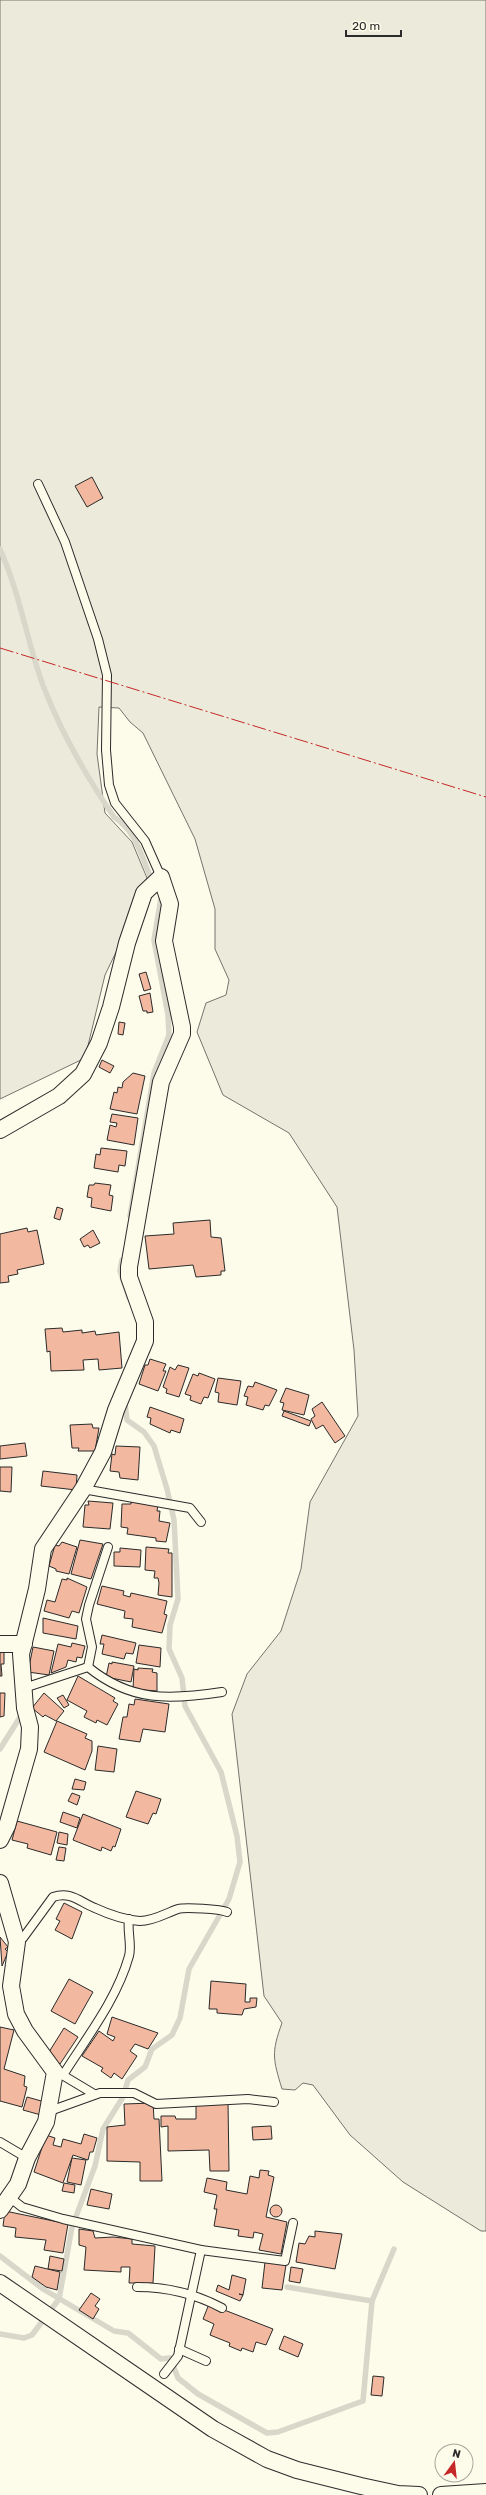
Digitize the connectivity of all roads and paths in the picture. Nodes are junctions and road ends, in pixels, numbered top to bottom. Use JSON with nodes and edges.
{"nodes":[{"id":1,"x":38,"y":484,"type":"dead end"},
{"id":2,"x":154,"y":885,"type":"junction"},
{"id":3,"x":0,"y":1130,"type":"edge"},
{"id":4,"x":83,"y":1489,"type":"junction"},
{"id":5,"x":201,"y":1522,"type":"dead end"},
{"id":6,"x":108,"y":1547,"type":"dead end"},
{"id":7,"x":0,"y":1644,"type":"edge"},
{"id":8,"x":24,"y":1644,"type":"junction"},
{"id":9,"x":88,"y":1667,"type":"junction"},
{"id":10,"x":24,"y":1688,"type":"junction"},
{"id":11,"x":222,"y":1692,"type":"dead end"},
{"id":12,"x":0,"y":1840,"type":"edge"},
{"id":13,"x":0,"y":1883,"type":"edge"},
{"id":14,"x":227,"y":1912,"type":"dead end"},
{"id":15,"x":129,"y":1919,"type":"junction"},
{"id":16,"x":17,"y":1942,"type":"junction"},
{"id":17,"x":59,"y":2073,"type":"junction"},
{"id":18,"x":94,"y":2094,"type":"junction"},
{"id":19,"x":274,"y":2102,"type":"dead end"},
{"id":20,"x":48,"y":2112,"type":"junction"},
{"id":21,"x":0,"y":2142,"type":"edge"},
{"id":22,"x":27,"y":2158,"type":"junction"},
{"id":23,"x":4,"y":2203,"type":"edge"},
{"id":24,"x":293,"y":2223,"type":"dead end"},
{"id":25,"x":201,"y":2250,"type":"junction"},
{"id":26,"x":0,"y":2283,"type":"edge"},
{"id":27,"x":137,"y":2286,"type":"dead end"},
{"id":28,"x":191,"y":2293,"type":"junction"},
{"id":29,"x":222,"y":2308,"type":"dead end"},
{"id":30,"x":179,"y":2349,"type":"junction"},
{"id":31,"x":206,"y":2361,"type":"dead end"},
{"id":32,"x":164,"y":2374,"type":"dead end"},
{"id":33,"x":486,"y":2492,"type":"edge"},
{"id":34,"x":419,"y":2495,"type":"edge"},
{"id":35,"x":441,"y":2495,"type":"edge"}],
"edges":[{"from":1,"to":2,"type":"lane"},
{"from":2,"to":3,"type":"street"},
{"from":2,"to":4,"type":"street"},
{"from":4,"to":5,"type":"lane"},
{"from":4,"to":8,"type":"street"},
{"from":6,"to":9,"type":"lane"},
{"from":7,"to":8,"type":"street"},
{"from":8,"to":10,"type":"street"},
{"from":9,"to":10,"type":"lane"},
{"from":9,"to":11,"type":"lane"},
{"from":10,"to":12,"type":"street"},
{"from":13,"to":16,"type":"street"},
{"from":14,"to":15,"type":"lane"},
{"from":15,"to":16,"type":"lane"},
{"from":15,"to":17,"type":"lane"},
{"from":16,"to":17,"type":"street"},
{"from":17,"to":18,"type":"lane"},
{"from":17,"to":20,"type":"street"},
{"from":18,"to":19,"type":"lane"},
{"from":18,"to":20,"type":"lane"},
{"from":20,"to":22,"type":"street"},
{"from":21,"to":22,"type":"lane"},
{"from":22,"to":23,"type":"street"},
{"from":23,"to":25,"type":"lane"},
{"from":24,"to":25,"type":"lane"},
{"from":25,"to":28,"type":"lane"},
{"from":26,"to":34,"type":"street"},
{"from":27,"to":28,"type":"lane"},
{"from":28,"to":29,"type":"lane"},
{"from":28,"to":30,"type":"lane"},
{"from":30,"to":31,"type":"lane"},
{"from":30,"to":32,"type":"lane"},
{"from":33,"to":35,"type":"street"}]}
